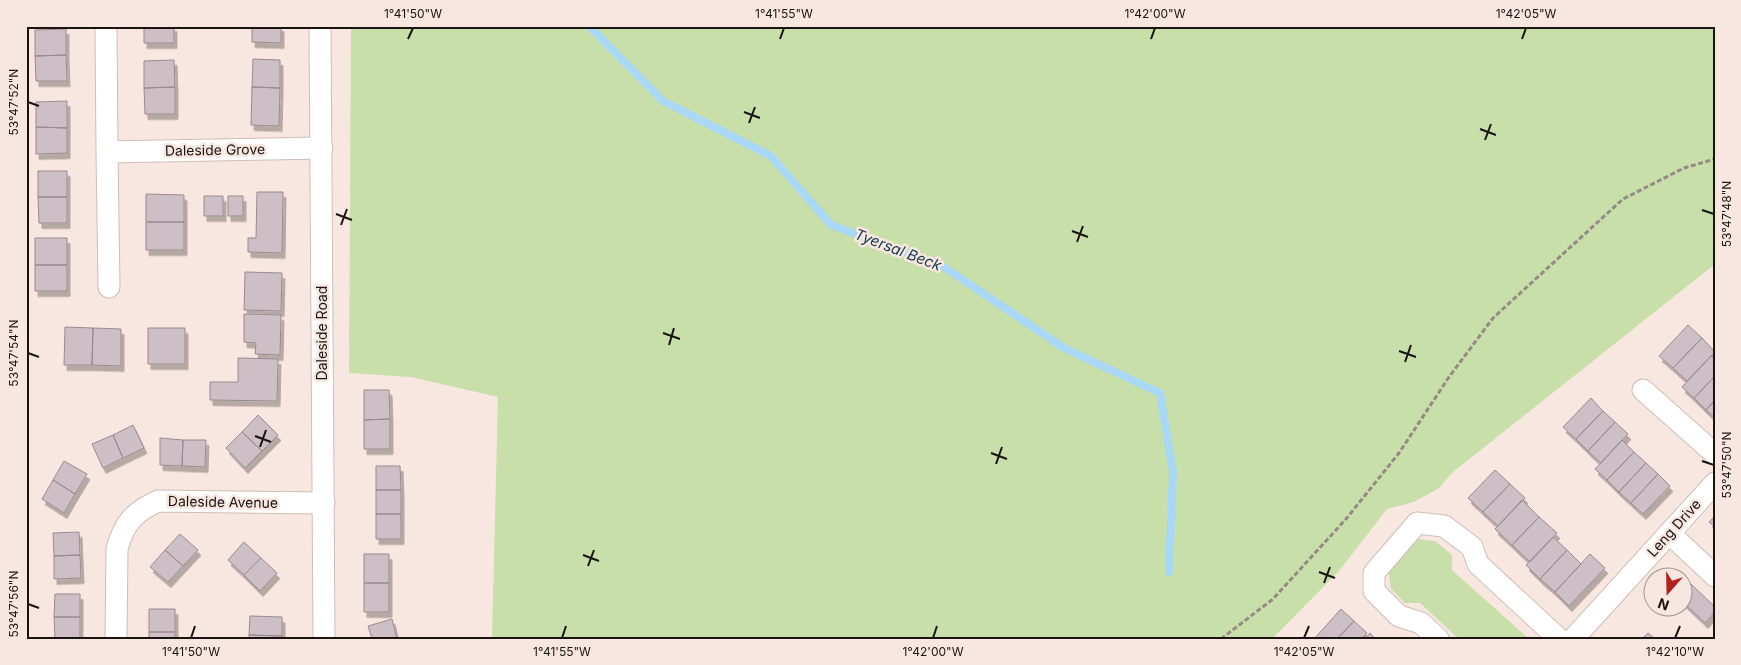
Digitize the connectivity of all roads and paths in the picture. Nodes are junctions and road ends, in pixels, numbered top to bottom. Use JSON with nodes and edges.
{"nodes":[{"id":1,"x":106,"y":26,"type":"edge"},
{"id":2,"x":320,"y":26,"type":"edge"},
{"id":3,"x":322,"y":148,"type":"junction"},
{"id":4,"x":107,"y":152,"type":"junction"},
{"id":5,"x":1715,"y":159,"type":"edge"},
{"id":6,"x":109,"y":287,"type":"dead end"},
{"id":7,"x":1643,"y":390,"type":"dead end"},
{"id":8,"x":1715,"y":454,"type":"edge"},
{"id":9,"x":1715,"y":483,"type":"edge"},
{"id":10,"x":324,"y":503,"type":"junction"},
{"id":11,"x":1669,"y":533,"type":"junction"},
{"id":12,"x":1715,"y":576,"type":"edge"},
{"id":13,"x":116,"y":639,"type":"edge"},
{"id":14,"x":324,"y":639,"type":"edge"},
{"id":15,"x":1221,"y":639,"type":"edge"},
{"id":16,"x":1438,"y":639,"type":"edge"},
{"id":17,"x":1559,"y":639,"type":"edge"},
{"id":18,"x":1573,"y":639,"type":"edge"}],
"edges":[{"from":1,"to":4,"type":"street"},
{"from":2,"to":3,"type":"street","name":"Daleside Road"},
{"from":3,"to":4,"type":"street","name":"Daleside Grove"},
{"from":3,"to":10,"type":"street","name":"Daleside Road"},
{"from":4,"to":6,"type":"street"},
{"from":5,"to":15,"type":"path"},
{"from":7,"to":8,"type":"street"},
{"from":9,"to":11,"type":"street","name":"Leng Drive"},
{"from":10,"to":13,"type":"street","name":"Daleside Avenue"},
{"from":10,"to":14,"type":"street","name":"Daleside Road"},
{"from":11,"to":12,"type":"street"},
{"from":11,"to":18,"type":"street","name":"Leng Drive"},
{"from":16,"to":17,"type":"street"}]}
